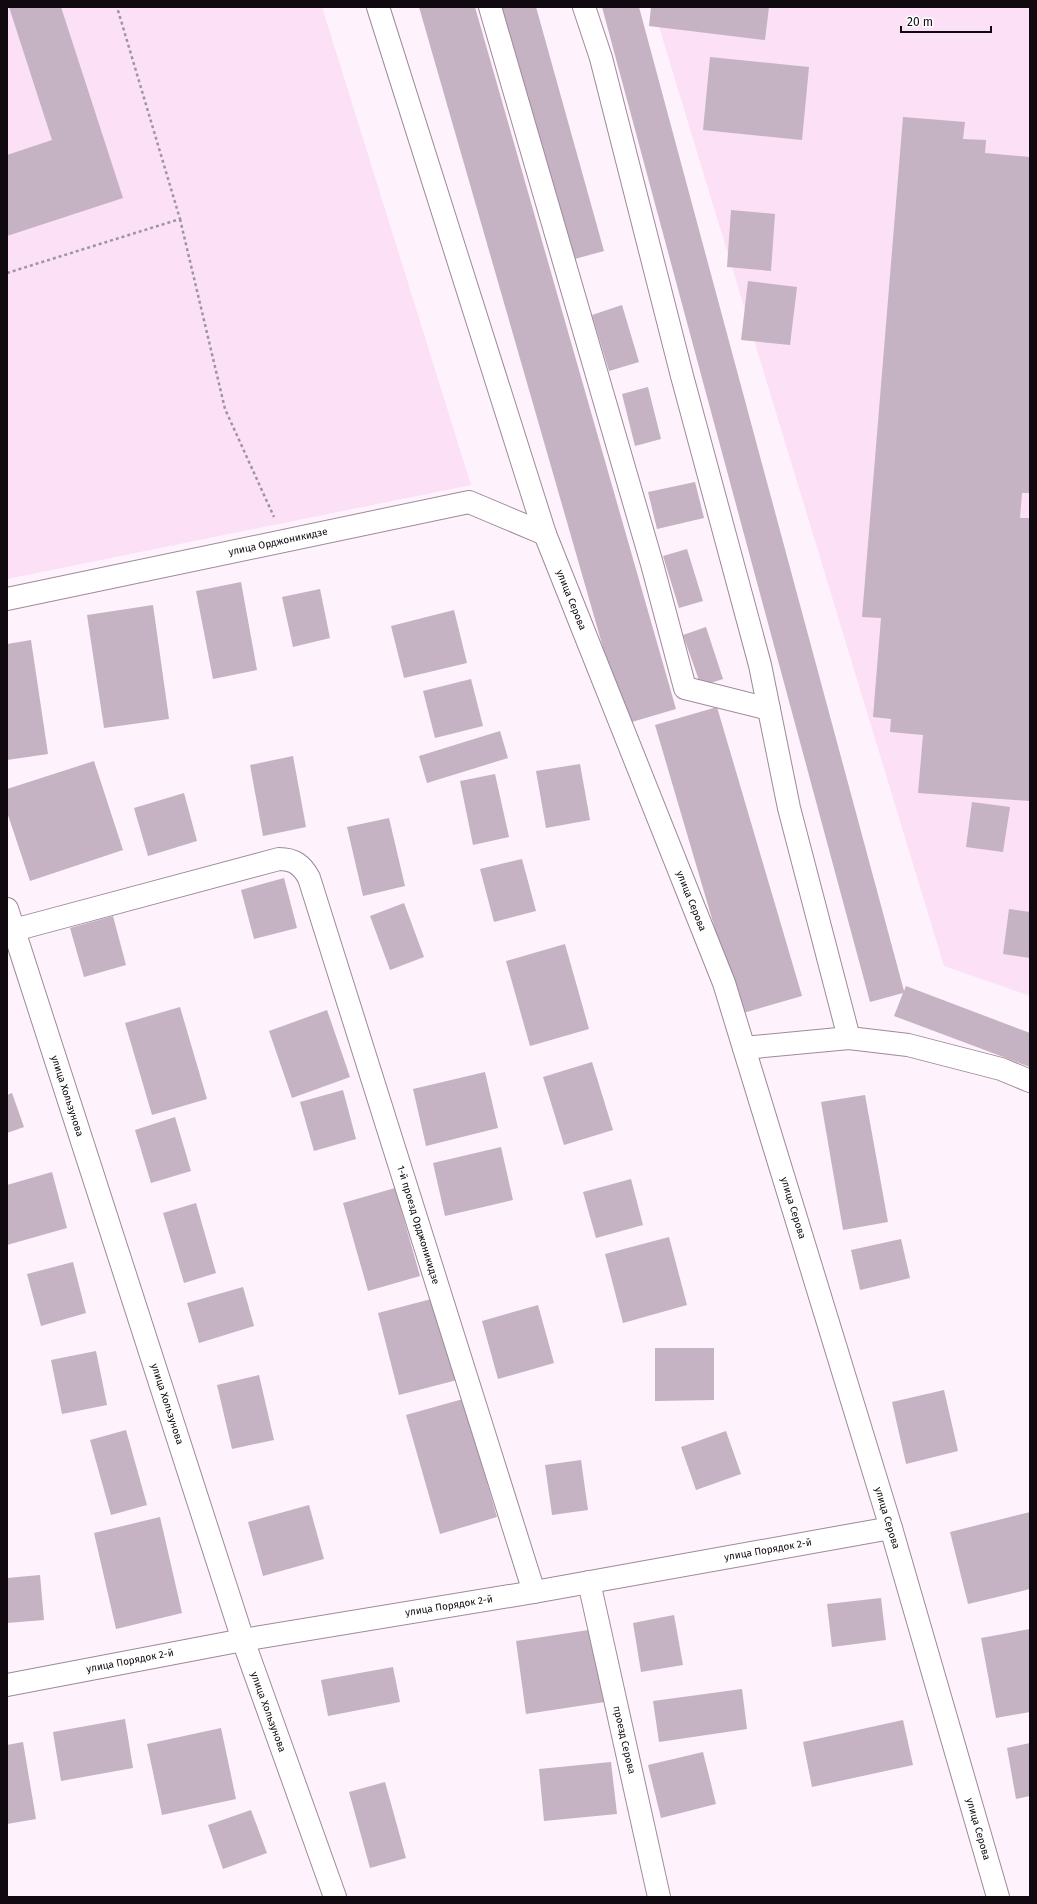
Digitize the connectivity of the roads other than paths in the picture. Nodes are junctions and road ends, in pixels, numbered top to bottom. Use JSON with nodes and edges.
{"nodes":[{"id":1,"x":378,"y":7,"type":"edge"},
{"id":2,"x":490,"y":7,"type":"edge"},
{"id":3,"x":584,"y":7,"type":"edge"},
{"id":4,"x":544,"y":534,"type":"junction"},
{"id":5,"x":7,"y":599,"type":"edge"},
{"id":6,"x":769,"y":709,"type":"junction"},
{"id":7,"x":7,"y":909,"type":"edge"},
{"id":8,"x":13,"y":938,"type":"edge"},
{"id":9,"x":849,"y":1038,"type":"junction"},
{"id":10,"x":744,"y":1048,"type":"junction"},
{"id":11,"x":1030,"y":1081,"type":"edge"},
{"id":12,"x":891,"y":1528,"type":"junction"},
{"id":13,"x":589,"y":1582,"type":"junction"},
{"id":14,"x":534,"y":1592,"type":"junction"},
{"id":15,"x":243,"y":1640,"type":"junction"},
{"id":16,"x":7,"y":1685,"type":"edge"},
{"id":17,"x":335,"y":1897,"type":"edge"},
{"id":18,"x":659,"y":1897,"type":"edge"},
{"id":19,"x":998,"y":1897,"type":"edge"}],
"edges":[{"from":1,"to":4,"type":"street","name":"улица Серова"},
{"from":2,"to":6,"type":"street"},
{"from":3,"to":6,"type":"street"},
{"from":4,"to":5,"type":"street","name":"улица Орджоникидзе"},
{"from":4,"to":10,"type":"street","name":"улица Серова"},
{"from":6,"to":9,"type":"street"},
{"from":7,"to":8,"type":"street","name":"улица Хользунова"},
{"from":8,"to":14,"type":"street","name":"1-й проезд Орджоникидзе"},
{"from":8,"to":15,"type":"street","name":"улица Хользунова"},
{"from":9,"to":10,"type":"street"},
{"from":9,"to":11,"type":"street"},
{"from":10,"to":12,"type":"street","name":"улица Серова"},
{"from":12,"to":13,"type":"street","name":"улица Порядок 2-й"},
{"from":12,"to":19,"type":"street","name":"улица Серова"},
{"from":13,"to":14,"type":"street","name":"улица Порядок 2-й"},
{"from":13,"to":18,"type":"street","name":"проезд Серова"},
{"from":14,"to":15,"type":"street","name":"улица Порядок 2-й"},
{"from":15,"to":16,"type":"street","name":"улица Порядок 2-й"},
{"from":15,"to":17,"type":"street","name":"улица Хользунова"}]}
